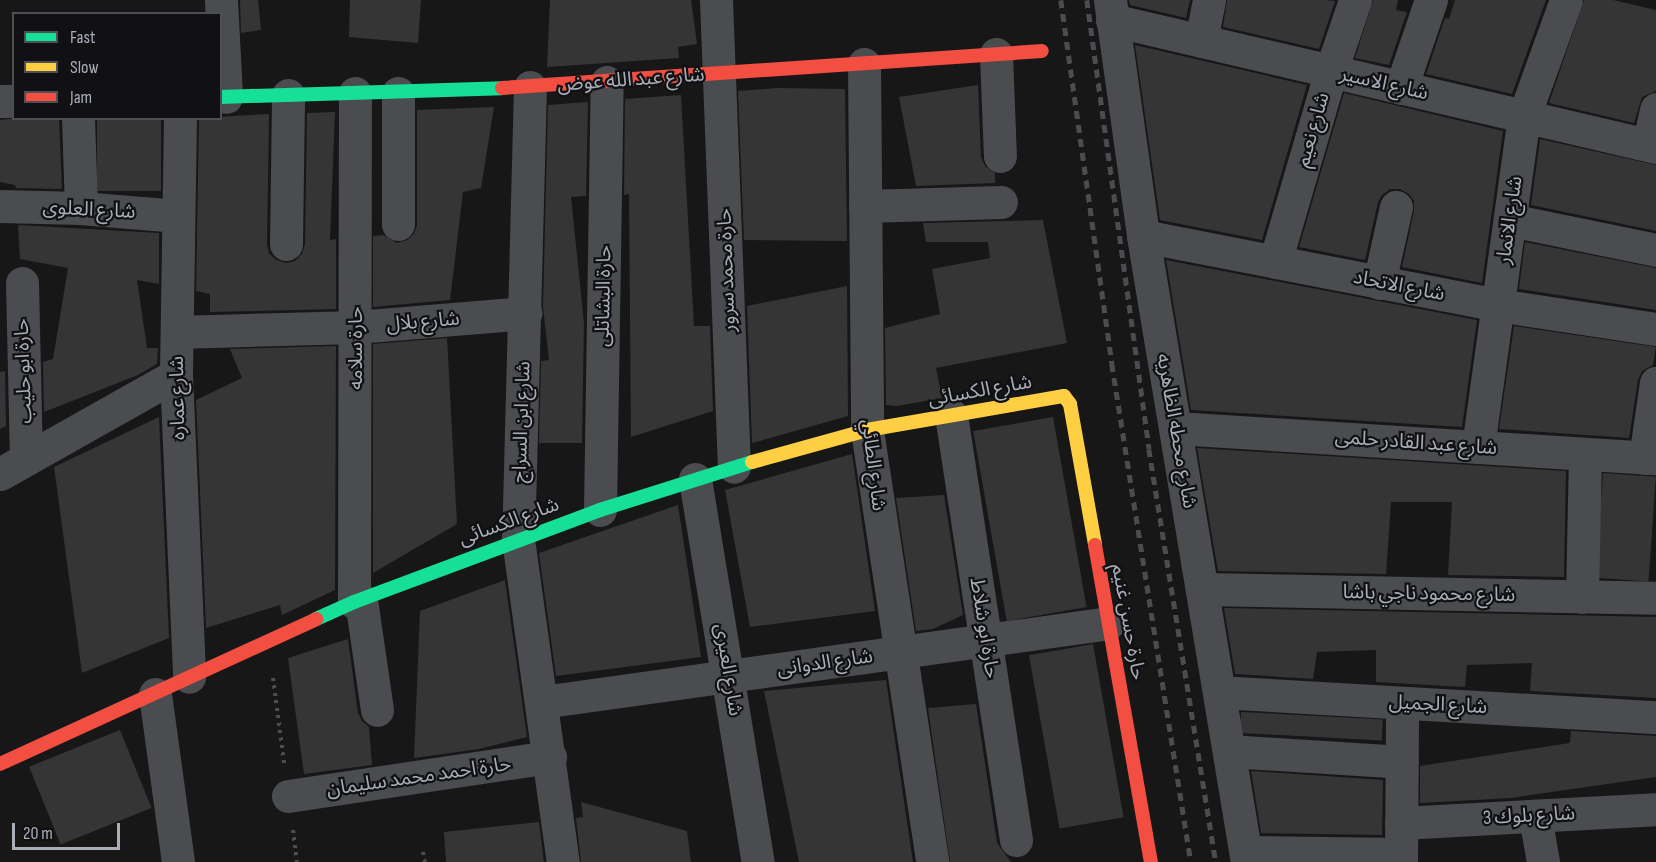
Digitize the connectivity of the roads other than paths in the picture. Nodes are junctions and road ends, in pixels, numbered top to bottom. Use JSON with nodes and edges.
{"nodes":[{"id":1,"x":716,"y":0,"type":"edge"},
{"id":2,"x":1209,"y":0,"type":"edge"},
{"id":3,"x":1355,"y":0,"type":"edge"},
{"id":4,"x":1431,"y":0,"type":"edge"},
{"id":5,"x":1566,"y":0,"type":"edge"},
{"id":6,"x":1111,"y":10,"type":"edge"},
{"id":7,"x":1201,"y":41,"type":"junction"},
{"id":8,"x":222,"y":48,"type":"edge"},
{"id":9,"x":1042,"y":51,"type":"dead end"},
{"id":10,"x":996,"y":54,"type":"junction"},
{"id":11,"x":864,"y":64,"type":"junction"},
{"id":12,"x":1331,"y":71,"type":"junction"},
{"id":13,"x":720,"y":74,"type":"junction"},
{"id":14,"x":607,"y":82,"type":"junction"},
{"id":15,"x":530,"y":87,"type":"junction"},
{"id":16,"x":1401,"y":88,"type":"junction"},
{"id":17,"x":355,"y":93,"type":"junction"},
{"id":18,"x":398,"y":93,"type":"junction"},
{"id":19,"x":288,"y":95,"type":"junction"},
{"id":20,"x":223,"y":97,"type":"edge"},
{"id":21,"x":1656,"y":108,"type":"edge"},
{"id":22,"x":1524,"y":116,"type":"junction"},
{"id":23,"x":78,"y":120,"type":"edge"},
{"id":24,"x":180,"y":120,"type":"edge"},
{"id":25,"x":1652,"y":146,"type":"edge"},
{"id":26,"x":1000,"y":156,"type":"dead end"},
{"id":27,"x":1001,"y":202,"type":"dead end"},
{"id":28,"x":0,"y":206,"type":"edge"},
{"id":29,"x":865,"y":206,"type":"junction"},
{"id":30,"x":1396,"y":207,"type":"dead end"},
{"id":31,"x":81,"y":208,"type":"junction"},
{"id":32,"x":178,"y":216,"type":"junction"},
{"id":33,"x":1510,"y":220,"type":"junction"},
{"id":34,"x":398,"y":224,"type":"dead end"},
{"id":35,"x":1143,"y":236,"type":"junction"},
{"id":36,"x":286,"y":244,"type":"dead end"},
{"id":37,"x":1656,"y":250,"type":"edge"},
{"id":38,"x":1275,"y":262,"type":"junction"},
{"id":39,"x":22,"y":283,"type":"dead end"},
{"id":40,"x":1379,"y":283,"type":"junction"},
{"id":41,"x":1497,"y":305,"type":"junction"},
{"id":42,"x":525,"y":313,"type":"junction"},
{"id":43,"x":356,"y":327,"type":"junction"},
{"id":44,"x":1656,"y":329,"type":"edge"},
{"id":45,"x":177,"y":332,"type":"junction"},
{"id":46,"x":12,"y":362,"type":"edge"},
{"id":47,"x":176,"y":375,"type":"junction"},
{"id":48,"x":1656,"y":383,"type":"edge"},
{"id":49,"x":1059,"y":396,"type":"joint"},
{"id":50,"x":951,"y":415,"type":"junction"},
{"id":51,"x":1176,"y":428,"type":"junction"},
{"id":52,"x":867,"y":430,"type":"junction"},
{"id":53,"x":1478,"y":447,"type":"junction"},
{"id":54,"x":1585,"y":454,"type":"junction"},
{"id":55,"x":1651,"y":458,"type":"edge"},
{"id":56,"x":13,"y":467,"type":"edge"},
{"id":57,"x":734,"y":467,"type":"junction"},
{"id":58,"x":695,"y":479,"type":"junction"},
{"id":59,"x":600,"y":510,"type":"junction"},
{"id":60,"x":518,"y":539,"type":"junction"},
{"id":61,"x":1203,"y":589,"type":"junction"},
{"id":62,"x":1582,"y":597,"type":"junction"},
{"id":63,"x":1656,"y":598,"type":"edge"},
{"id":64,"x":358,"y":601,"type":"junction"},
{"id":65,"x":1109,"y":622,"type":"junction"},
{"id":66,"x":986,"y":642,"type":"junction"},
{"id":67,"x":900,"y":653,"type":"junction"},
{"id":68,"x":729,"y":676,"type":"junction"},
{"id":69,"x":189,"y":677,"type":"junction"},
{"id":70,"x":1219,"y":692,"type":"junction"},
{"id":71,"x":155,"y":694,"type":"junction"},
{"id":72,"x":542,"y":702,"type":"junction"},
{"id":73,"x":1402,"y":704,"type":"junction"},
{"id":74,"x":377,"y":710,"type":"dead end"},
{"id":75,"x":1656,"y":717,"type":"edge"},
{"id":76,"x":1229,"y":751,"type":"junction"},
{"id":77,"x":1,"y":757,"type":"edge"},
{"id":78,"x":550,"y":758,"type":"junction"},
{"id":79,"x":1402,"y":762,"type":"junction"},
{"id":80,"x":288,"y":796,"type":"road end"},
{"id":81,"x":1656,"y":809,"type":"edge"},
{"id":82,"x":1535,"y":816,"type":"junction"},
{"id":83,"x":1016,"y":840,"type":"dead end"},
{"id":84,"x":1401,"y":846,"type":"edge"},
{"id":85,"x":1246,"y":857,"type":"edge"},
{"id":86,"x":178,"y":862,"type":"edge"},
{"id":87,"x":563,"y":862,"type":"edge"},
{"id":88,"x":759,"y":862,"type":"edge"},
{"id":89,"x":932,"y":862,"type":"edge"},
{"id":90,"x":1151,"y":862,"type":"edge"},
{"id":91,"x":1543,"y":862,"type":"edge"}],
"edges":[{"from":1,"to":13,"type":"street","name":"حارة محمد سرور"},
{"from":2,"to":7,"type":"street"},
{"from":3,"to":12,"type":"street","name":"شارع نعيم"},
{"from":4,"to":16,"type":"street"},
{"from":5,"to":22,"type":"street","name":"شارع الانمار"},
{"from":6,"to":7,"type":"street","name":"شارع الاسير"},
{"from":6,"to":35,"type":"street","name":"شارع محطه الظاهريه"},
{"from":7,"to":12,"type":"street","name":"شارع الاسير"},
{"from":8,"to":20,"type":"street"},
{"from":9,"to":10,"type":"street","name":"شارع عبد الله عوض"},
{"from":10,"to":11,"type":"street","name":"شارع عبد الله عوض"},
{"from":10,"to":26,"type":"street"},
{"from":11,"to":13,"type":"street","name":"شارع عبد الله عوض"},
{"from":11,"to":29,"type":"street","name":"شارع الطائي"},
{"from":12,"to":16,"type":"street","name":"شارع الاسير"},
{"from":12,"to":38,"type":"street","name":"شارع نعيم"},
{"from":13,"to":14,"type":"street","name":"شارع عبد الله عوض"},
{"from":13,"to":57,"type":"street","name":"حارة محمد سرور"},
{"from":14,"to":15,"type":"street","name":"شارع عبد الله عوض"},
{"from":14,"to":59,"type":"street","name":"حارة البشاتلى"},
{"from":15,"to":18,"type":"street","name":"شارع عبد الله عوض"},
{"from":15,"to":42,"type":"street","name":"شارع ابن السراج"},
{"from":16,"to":22,"type":"street","name":"شارع الاسير"},
{"from":17,"to":18,"type":"street","name":"شارع عبد الله عوض"},
{"from":17,"to":19,"type":"street","name":"شارع عبد الله عوض"},
{"from":17,"to":43,"type":"street","name":"حارة سلامه"},
{"from":18,"to":34,"type":"street"},
{"from":19,"to":20,"type":"street","name":"شارع عبد الله عوض"},
{"from":19,"to":36,"type":"street"},
{"from":21,"to":25,"type":"street"},
{"from":22,"to":25,"type":"street","name":"شارع الاسير"},
{"from":22,"to":33,"type":"street","name":"شارع الانمار"},
{"from":23,"to":31,"type":"street"},
{"from":24,"to":32,"type":"street","name":"شارع عماره"},
{"from":27,"to":29,"type":"street"},
{"from":28,"to":31,"type":"street","name":"شارع العلوى"},
{"from":29,"to":52,"type":"street","name":"شارع الطائي"},
{"from":30,"to":40,"type":"street"},
{"from":31,"to":32,"type":"street","name":"شارع العلوى"},
{"from":32,"to":45,"type":"street","name":"شارع عماره"},
{"from":33,"to":37,"type":"street"},
{"from":33,"to":41,"type":"street","name":"شارع الانمار"},
{"from":35,"to":38,"type":"street","name":"شارع الاتحاد"},
{"from":35,"to":51,"type":"street","name":"شارع محطه الظاهريه"},
{"from":38,"to":40,"type":"street","name":"شارع الاتحاد"},
{"from":39,"to":46,"type":"street","name":"حارة ابو حليب"},
{"from":40,"to":41,"type":"street","name":"شارع الاتحاد"},
{"from":41,"to":44,"type":"street","name":"شارع الاتحاد"},
{"from":41,"to":53,"type":"street","name":"شارع الانمار"},
{"from":42,"to":43,"type":"street","name":"شارع بلال"},
{"from":42,"to":60,"type":"street","name":"شارع ابن السراج"},
{"from":43,"to":45,"type":"street","name":"شارع بلال"},
{"from":43,"to":64,"type":"street","name":"حارة سلامه"},
{"from":45,"to":47,"type":"street","name":"شارع عماره"},
{"from":46,"to":56,"type":"street","name":"حارة ابو حليب"},
{"from":47,"to":56,"type":"street"},
{"from":47,"to":69,"type":"street","name":"شارع عماره"},
{"from":48,"to":55,"type":"street"},
{"from":49,"to":50,"type":"street","name":"شارع الكسائى"},
{"from":49,"to":65,"type":"street","name":"حارة حسن غنيم"},
{"from":50,"to":52,"type":"street","name":"شارع الكسائى"},
{"from":50,"to":66,"type":"street","name":"حارة ابو شلاط"},
{"from":51,"to":53,"type":"street","name":"شارع عبد القادر حلمى"},
{"from":51,"to":61,"type":"street","name":"شارع محطه الظاهريه"},
{"from":52,"to":57,"type":"street","name":"شارع الكسائى"},
{"from":52,"to":67,"type":"street","name":"شارع الطائي"},
{"from":53,"to":54,"type":"street","name":"شارع عبد القادر حلمى"},
{"from":54,"to":55,"type":"street","name":"شارع عبد القادر حلمى"},
{"from":54,"to":62,"type":"street"},
{"from":57,"to":58,"type":"street","name":"شارع الكسائى"},
{"from":58,"to":59,"type":"street","name":"شارع الكسائى"},
{"from":58,"to":68,"type":"street","name":"شارع العيرى"},
{"from":59,"to":60,"type":"street","name":"شارع الكسائى"},
{"from":60,"to":64,"type":"street","name":"شارع الكسائى"},
{"from":60,"to":72,"type":"street","name":"شارع ابن السراج"},
{"from":61,"to":62,"type":"street","name":"شارع محمود ناجي باشا"},
{"from":61,"to":70,"type":"street","name":"شارع محطه الظاهريه"},
{"from":62,"to":63,"type":"street","name":"شارع محمود ناجي باشا"},
{"from":64,"to":69,"type":"street","name":"شارع الكسائى"},
{"from":64,"to":74,"type":"street","name":"حارة سلامه"},
{"from":65,"to":66,"type":"street","name":"شارع الدوانى"},
{"from":65,"to":90,"type":"street","name":"حارة حسن غنيم"},
{"from":66,"to":67,"type":"street","name":"شارع الدوانى"},
{"from":66,"to":83,"type":"street","name":"حارة ابو شلاط"},
{"from":67,"to":68,"type":"street","name":"شارع الدوانى"},
{"from":67,"to":89,"type":"street","name":"شارع الطائي"},
{"from":68,"to":72,"type":"street","name":"شارع الدوانى"},
{"from":68,"to":88,"type":"street","name":"شارع العيرى"},
{"from":69,"to":71,"type":"street","name":"شارع الكسائى"},
{"from":70,"to":73,"type":"street","name":"شارع الجميل"},
{"from":70,"to":76,"type":"street","name":"شارع محطه الظاهريه"},
{"from":71,"to":77,"type":"street","name":"شارع الكسائى"},
{"from":71,"to":86,"type":"street"},
{"from":72,"to":78,"type":"street","name":"شارع ابن السراج"},
{"from":73,"to":75,"type":"street","name":"شارع الجميل"},
{"from":73,"to":79,"type":"street"},
{"from":76,"to":79,"type":"street"},
{"from":76,"to":85,"type":"street","name":"شارع محطه الظاهريه"},
{"from":78,"to":80,"type":"street","name":"حارة احمد محمد سليمان"},
{"from":78,"to":87,"type":"street","name":"شارع ابن السراج"},
{"from":79,"to":84,"type":"street"},
{"from":81,"to":82,"type":"street","name":"شارع بلوك 3"},
{"from":82,"to":84,"type":"street","name":"شارع بلوك 3"},
{"from":82,"to":91,"type":"street"},
{"from":84,"to":85,"type":"street","name":"شارع بلوك 3"}]}
